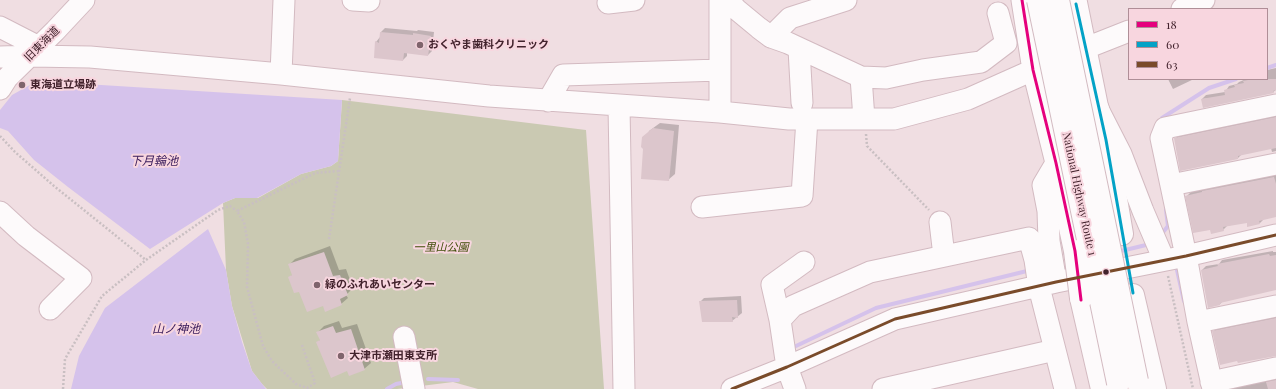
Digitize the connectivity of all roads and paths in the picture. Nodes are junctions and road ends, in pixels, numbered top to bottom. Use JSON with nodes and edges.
{"nodes":[{"id":1,"x":84,"y":0,"type":"edge"},
{"id":2,"x":284,"y":0,"type":"edge"},
{"id":3,"x":634,"y":0,"type":"edge"},
{"id":4,"x":720,"y":0,"type":"edge"},
{"id":5,"x":728,"y":0,"type":"edge"},
{"id":6,"x":846,"y":0,"type":"edge"},
{"id":7,"x":1022,"y":0,"type":"edge"},
{"id":8,"x":1038,"y":0,"type":"edge"},
{"id":9,"x":1058,"y":0,"type":"edge"},
{"id":10,"x":1076,"y":0,"type":"edge"},
{"id":11,"x":1204,"y":0,"type":"edge"},
{"id":12,"x":608,"y":3,"type":"dead end"},
{"id":13,"x":1184,"y":8,"type":"edge"},
{"id":14,"x":998,"y":13,"type":"dead end"},
{"id":15,"x":0,"y":27,"type":"edge"},
{"id":16,"x":1128,"y":31,"type":"edge"},
{"id":17,"x":771,"y":37,"type":"junction"},
{"id":18,"x":1086,"y":48,"type":"junction"},
{"id":19,"x":800,"y":49,"type":"junction"},
{"id":20,"x":35,"y":52,"type":"junction"},
{"id":21,"x":0,"y":57,"type":"edge"},
{"id":22,"x":720,"y":70,"type":"junction"},
{"id":23,"x":1033,"y":70,"type":"junction"},
{"id":24,"x":281,"y":74,"type":"junction"},
{"id":25,"x":861,"y":77,"type":"junction"},
{"id":26,"x":352,"y":82,"type":"junction"},
{"id":27,"x":0,"y":89,"type":"edge"},
{"id":28,"x":548,"y":101,"type":"junction"},
{"id":29,"x":1276,"y":105,"type":"edge"},
{"id":30,"x":619,"y":106,"type":"junction"},
{"id":31,"x":1098,"y":109,"type":"junction"},
{"id":32,"x":804,"y":111,"type":"junction"},
{"id":33,"x":720,"y":112,"type":"junction"},
{"id":34,"x":864,"y":119,"type":"junction"},
{"id":35,"x":0,"y":136,"type":"edge"},
{"id":36,"x":1056,"y":163,"type":"junction"},
{"id":37,"x":1276,"y":164,"type":"edge"},
{"id":38,"x":339,"y":171,"type":"junction"},
{"id":39,"x":1171,"y":185,"type":"junction"},
{"id":40,"x":702,"y":207,"type":"dead end"},
{"id":41,"x":237,"y":211,"type":"junction"},
{"id":42,"x":0,"y":212,"type":"edge"},
{"id":43,"x":940,"y":222,"type":"joint"},
{"id":44,"x":1276,"y":235,"type":"edge"},
{"id":45,"x":329,"y":239,"type":"dead end"},
{"id":46,"x":944,"y":256,"type":"junction"},
{"id":47,"x":1186,"y":256,"type":"junction"},
{"id":48,"x":146,"y":260,"type":"junction"},
{"id":49,"x":1164,"y":260,"type":"junction"},
{"id":50,"x":804,"y":262,"type":"dead end"},
{"id":51,"x":1042,"y":277,"type":"junction"},
{"id":52,"x":1276,"y":306,"type":"edge"},
{"id":53,"x":50,"y":309,"type":"dead end"},
{"id":54,"x":780,"y":320,"type":"junction"},
{"id":55,"x":1198,"y":322,"type":"junction"},
{"id":56,"x":404,"y":337,"type":"dead end"},
{"id":57,"x":302,"y":345,"type":"dead end"},
{"id":58,"x":1055,"y":350,"type":"junction"},
{"id":59,"x":787,"y":367,"type":"junction"},
{"id":60,"x":1276,"y":368,"type":"edge"},
{"id":61,"x":1129,"y":387,"type":"edge"},
{"id":62,"x":1206,"y":387,"type":"edge"},
{"id":63,"x":63,"y":389,"type":"edge"},
{"id":64,"x":414,"y":389,"type":"edge"},
{"id":65,"x":624,"y":389,"type":"edge"},
{"id":66,"x":735,"y":389,"type":"edge"},
{"id":67,"x":795,"y":389,"type":"edge"},
{"id":68,"x":883,"y":389,"type":"edge"},
{"id":69,"x":1065,"y":389,"type":"edge"}],
"edges":[{"from":1,"to":20,"type":"street","name":"旧東海道"},
{"from":2,"to":24,"type":"street"},
{"from":3,"to":12,"type":"street"},
{"from":4,"to":22,"type":"street"},
{"from":5,"to":17,"type":"street"},
{"from":6,"to":17,"type":"street"},
{"from":7,"to":23,"type":"street"},
{"from":8,"to":61,"type":"highway","name":"National Highway Route 1","bridge":true},
{"from":9,"to":61,"type":"highway","name":"National Highway Route 1","bridge":true},
{"from":10,"to":18,"type":"street"},
{"from":11,"to":13,"type":"street"},
{"from":14,"to":25,"type":"street"},
{"from":15,"to":20,"type":"street"},
{"from":16,"to":18,"type":"street"},
{"from":17,"to":19,"type":"street"},
{"from":18,"to":23,"type":"street"},
{"from":18,"to":31,"type":"street"},
{"from":19,"to":25,"type":"street"},
{"from":19,"to":32,"type":"street"},
{"from":20,"to":21,"type":"street"},
{"from":20,"to":24,"type":"street"},
{"from":20,"to":27,"type":"street","name":"旧東海道"},
{"from":22,"to":28,"type":"street"},
{"from":22,"to":33,"type":"street"},
{"from":23,"to":34,"type":"street"},
{"from":23,"to":36,"type":"street"},
{"from":24,"to":26,"type":"street"},
{"from":25,"to":34,"type":"street"},
{"from":26,"to":28,"type":"street"},
{"from":26,"to":38,"type":"path"},
{"from":28,"to":30,"type":"street"},
{"from":29,"to":39,"type":"street"},
{"from":30,"to":33,"type":"street"},
{"from":30,"to":65,"type":"street"},
{"from":31,"to":49,"type":"street"},
{"from":31,"to":61,"type":"highway"},
{"from":32,"to":33,"type":"street"},
{"from":32,"to":34,"type":"street"},
{"from":32,"to":40,"type":"street"},
{"from":34,"to":43,"type":"path"},
{"from":35,"to":48,"type":"path"},
{"from":36,"to":51,"type":"street"},
{"from":36,"to":61,"type":"highway","bridge":true},
{"from":37,"to":39,"type":"street"},
{"from":38,"to":41,"type":"path"},
{"from":38,"to":45,"type":"path"},
{"from":39,"to":47,"type":"street"},
{"from":41,"to":48,"type":"path"},
{"from":41,"to":57,"type":"path"},
{"from":42,"to":53,"type":"street"},
{"from":43,"to":46,"type":"street"},
{"from":44,"to":47,"type":"street"},
{"from":46,"to":51,"type":"street"},
{"from":46,"to":54,"type":"street"},
{"from":47,"to":49,"type":"street"},
{"from":47,"to":55,"type":"street"},
{"from":48,"to":63,"type":"path"},
{"from":49,"to":51,"type":"street"},
{"from":49,"to":62,"type":"path"},
{"from":50,"to":54,"type":"street"},
{"from":51,"to":58,"type":"street"},
{"from":51,"to":59,"type":"street"},
{"from":52,"to":55,"type":"street"},
{"from":54,"to":59,"type":"street"},
{"from":55,"to":62,"type":"street"},
{"from":56,"to":64,"type":"street"},
{"from":58,"to":68,"type":"street"},
{"from":58,"to":69,"type":"street"},
{"from":59,"to":66,"type":"street"},
{"from":59,"to":67,"type":"street"},
{"from":60,"to":62,"type":"street"}]}
